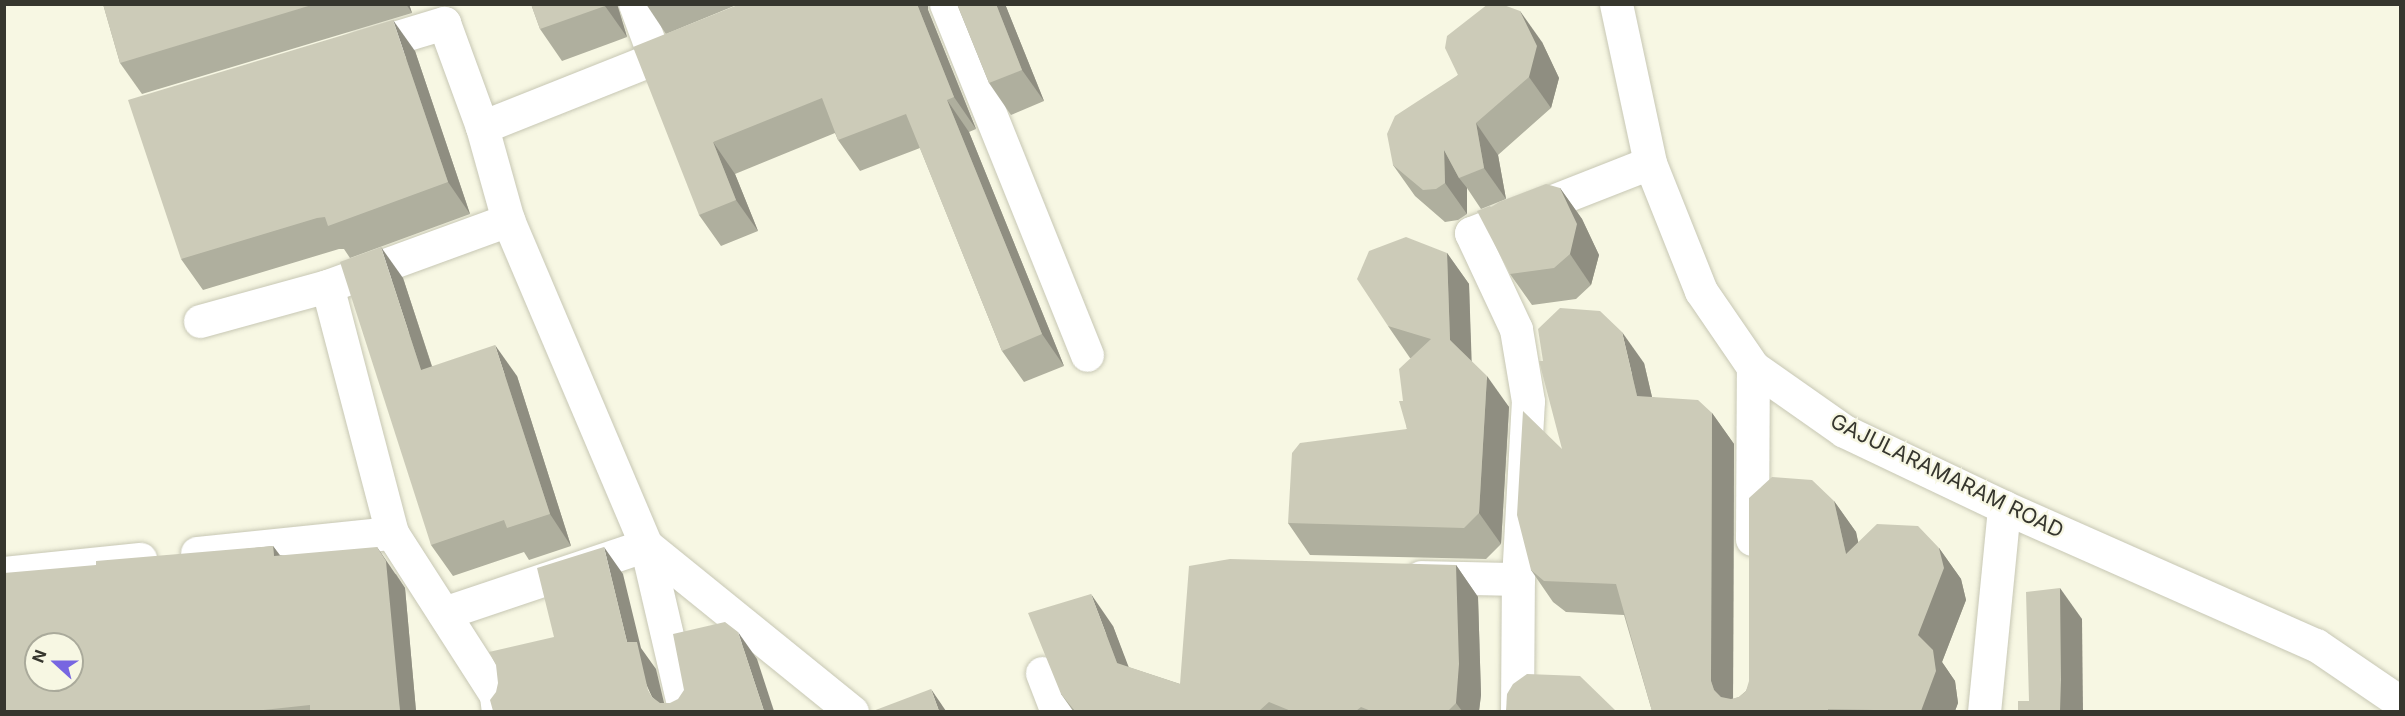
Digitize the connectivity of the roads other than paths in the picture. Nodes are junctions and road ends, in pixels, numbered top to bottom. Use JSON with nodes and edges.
{"nodes":[{"id":1,"x":635,"y":4,"type":"edge"},
{"id":2,"x":946,"y":4,"type":"edge"},
{"id":3,"x":1616,"y":4,"type":"edge"},
{"id":4,"x":441,"y":14,"type":"edge"},
{"id":5,"x":707,"y":37,"type":"edge"},
{"id":6,"x":333,"y":57,"type":"edge"},
{"id":7,"x":655,"y":58,"type":"junction"},
{"id":8,"x":482,"y":126,"type":"junction"},
{"id":9,"x":1650,"y":163,"type":"junction"},
{"id":10,"x":508,"y":220,"type":"junction"},
{"id":11,"x":327,"y":286,"type":"junction"},
{"id":12,"x":200,"y":321,"type":"dead end"},
{"id":13,"x":1087,"y":355,"type":"dead end"},
{"id":14,"x":1753,"y":367,"type":"junction"},
{"id":15,"x":2004,"y":507,"type":"junction"},
{"id":16,"x":392,"y":532,"type":"junction"},
{"id":17,"x":646,"y":545,"type":"junction"},
{"id":18,"x":1752,"y":569,"type":"edge"},
{"id":19,"x":4,"y":573,"type":"edge"},
{"id":20,"x":1386,"y":576,"type":"edge"},
{"id":21,"x":1518,"y":579,"type":"junction"},
{"id":22,"x":444,"y":613,"type":"junction"},
{"id":23,"x":1042,"y":673,"type":"edge"},
{"id":24,"x":2400,"y":702,"type":"edge"},
{"id":25,"x":498,"y":711,"type":"edge"},
{"id":26,"x":685,"y":711,"type":"edge"},
{"id":27,"x":852,"y":711,"type":"edge"},
{"id":28,"x":1057,"y":711,"type":"edge"},
{"id":29,"x":1517,"y":711,"type":"edge"},
{"id":30,"x":1984,"y":711,"type":"edge"}],
"edges":[{"from":1,"to":7,"type":"street"},
{"from":2,"to":13,"type":"street"},
{"from":3,"to":9,"type":"street","name":"GAJULARAMARAM ROAD"},
{"from":4,"to":6,"type":"street"},
{"from":4,"to":8,"type":"street"},
{"from":5,"to":7,"type":"street"},
{"from":7,"to":8,"type":"street"},
{"from":8,"to":10,"type":"street"},
{"from":9,"to":14,"type":"street","name":"GAJULARAMARAM ROAD"},
{"from":9,"to":21,"type":"street"},
{"from":10,"to":11,"type":"street"},
{"from":10,"to":17,"type":"street"},
{"from":11,"to":12,"type":"street"},
{"from":11,"to":16,"type":"street"},
{"from":14,"to":15,"type":"street","name":"GAJULARAMARAM ROAD"},
{"from":14,"to":18,"type":"street"},
{"from":15,"to":24,"type":"street","name":"GAJULARAMARAM ROAD"},
{"from":15,"to":30,"type":"street"},
{"from":16,"to":19,"type":"street"},
{"from":16,"to":22,"type":"street"},
{"from":17,"to":22,"type":"street"},
{"from":17,"to":26,"type":"street"},
{"from":17,"to":27,"type":"street"},
{"from":20,"to":21,"type":"street"},
{"from":21,"to":29,"type":"street"},
{"from":22,"to":25,"type":"street"},
{"from":23,"to":28,"type":"street"}]}
